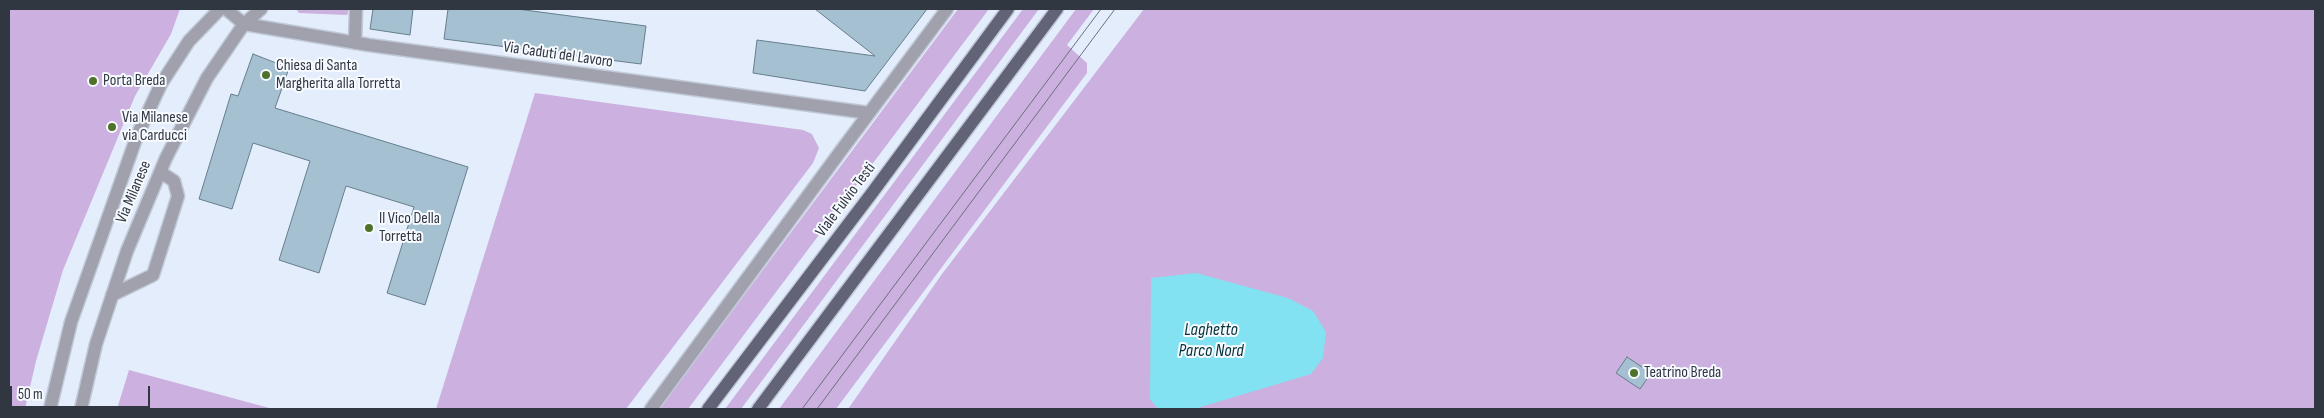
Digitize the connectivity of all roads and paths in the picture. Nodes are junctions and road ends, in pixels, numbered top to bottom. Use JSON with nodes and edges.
{"nodes":[{"id":1,"x":220,"y":9,"type":"edge"},
{"id":2,"x":226,"y":9,"type":"edge"},
{"id":3,"x":261,"y":9,"type":"edge"},
{"id":4,"x":356,"y":9,"type":"edge"},
{"id":5,"x":948,"y":9,"type":"edge"},
{"id":6,"x":1008,"y":9,"type":"edge"},
{"id":7,"x":1057,"y":9,"type":"edge"},
{"id":8,"x":244,"y":24,"type":"junction"},
{"id":9,"x":356,"y":43,"type":"junction"},
{"id":10,"x":868,"y":113,"type":"junction"},
{"id":11,"x":160,"y":172,"type":"junction"},
{"id":12,"x":112,"y":295,"type":"junction"},
{"id":13,"x":50,"y":409,"type":"edge"},
{"id":14,"x":82,"y":409,"type":"edge"},
{"id":15,"x":651,"y":409,"type":"edge"},
{"id":16,"x":708,"y":409,"type":"edge"},
{"id":17,"x":758,"y":409,"type":"edge"}],
"edges":[{"from":1,"to":13,"type":"street","name":"Via Milanese"},
{"from":2,"to":8,"type":"street"},
{"from":3,"to":8,"type":"street","name":"Via Milanese"},
{"from":4,"to":9,"type":"street"},
{"from":5,"to":10,"type":"street","name":"Viale Fulvio Testi"},
{"from":6,"to":16,"type":"main road","name":"Viale Fulvio Testi"},
{"from":7,"to":17,"type":"main road"},
{"from":8,"to":9,"type":"street","name":"Via Caduti del Lavoro"},
{"from":8,"to":11,"type":"street","name":"Via Milanese"},
{"from":9,"to":10,"type":"street","name":"Via Caduti del Lavoro"},
{"from":10,"to":15,"type":"street","name":"Viale Fulvio Testi"},
{"from":11,"to":12,"type":"street","name":"Via Milanese"},
{"from":11,"to":12,"type":"street"},
{"from":12,"to":14,"type":"street","name":"Via Milanese"}]}
